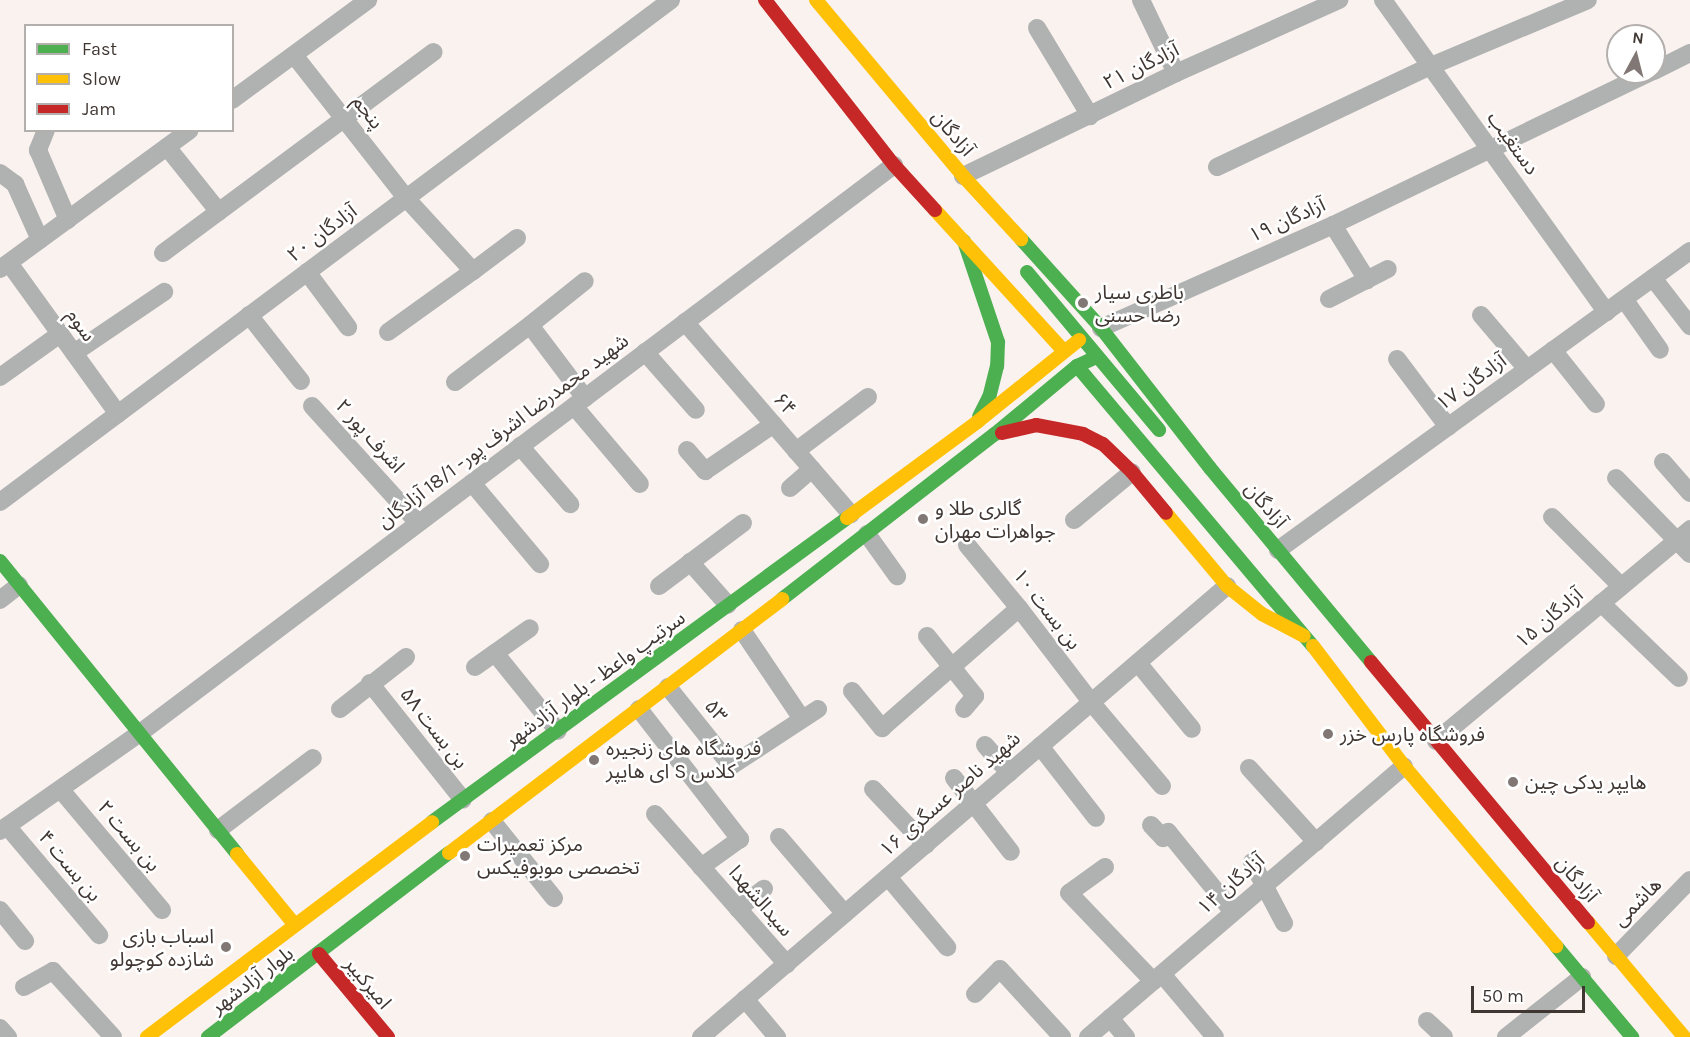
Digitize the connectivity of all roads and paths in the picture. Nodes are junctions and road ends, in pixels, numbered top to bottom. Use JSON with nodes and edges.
{"nodes":[{"id":1,"x":368,"y":0,"type":"edge"},
{"id":2,"x":671,"y":0,"type":"edge"},
{"id":3,"x":765,"y":0,"type":"edge"},
{"id":4,"x":816,"y":0,"type":"edge"},
{"id":5,"x":1141,"y":0,"type":"edge"},
{"id":6,"x":1339,"y":0,"type":"edge"},
{"id":7,"x":1383,"y":0,"type":"edge"},
{"id":8,"x":1588,"y":0,"type":"edge"},
{"id":9,"x":1037,"y":27,"type":"dead end"},
{"id":10,"x":434,"y":52,"type":"dead end"},
{"id":11,"x":1690,"y":53,"type":"edge"},
{"id":12,"x":294,"y":55,"type":"junction"},
{"id":13,"x":1666,"y":65,"type":"edge"},
{"id":14,"x":1431,"y":66,"type":"junction"},
{"id":15,"x":1176,"y":73,"type":"junction"},
{"id":16,"x":1626,"y":84,"type":"edge"},
{"id":17,"x":234,"y":99,"type":"edge"},
{"id":18,"x":1090,"y":116,"type":"junction"},
{"id":19,"x":345,"y":118,"type":"junction"},
{"id":20,"x":45,"y":132,"type":"edge"},
{"id":21,"x":187,"y":132,"type":"edge"},
{"id":22,"x":167,"y":147,"type":"junction"},
{"id":23,"x":1490,"y":149,"type":"junction"},
{"id":24,"x":894,"y":165,"type":"junction"},
{"id":25,"x":1217,"y":167,"type":"dead end"},
{"id":26,"x":0,"y":173,"type":"edge"},
{"id":27,"x":963,"y":176,"type":"junction"},
{"id":28,"x":978,"y":192,"type":"junction"},
{"id":29,"x":406,"y":198,"type":"junction"},
{"id":30,"x":219,"y":212,"type":"junction"},
{"id":31,"x":68,"y":220,"type":"junction"},
{"id":32,"x":1333,"y":225,"type":"junction"},
{"id":33,"x":996,"y":235,"type":"dead end"},
{"id":34,"x":517,"y":238,"type":"dead end"},
{"id":35,"x":40,"y":240,"type":"junction"},
{"id":36,"x":964,"y":240,"type":"junction"},
{"id":37,"x":1690,"y":251,"type":"edge"},
{"id":38,"x":163,"y":253,"type":"dead end"},
{"id":39,"x":1017,"y":261,"type":"dead end"},
{"id":40,"x":4,"y":266,"type":"edge"},
{"id":41,"x":1388,"y":269,"type":"dead end"},
{"id":42,"x":473,"y":271,"type":"junction"},
{"id":43,"x":307,"y":272,"type":"junction"},
{"id":44,"x":1653,"y":278,"type":"junction"},
{"id":45,"x":585,"y":280,"type":"dead end"},
{"id":46,"x":1367,"y":280,"type":"junction"},
{"id":47,"x":164,"y":292,"type":"dead end"},
{"id":48,"x":1329,"y":299,"type":"dead end"},
{"id":49,"x":1624,"y":299,"type":"junction"},
{"id":50,"x":1606,"y":312,"type":"junction"},
{"id":51,"x":249,"y":315,"type":"junction"},
{"id":52,"x":1481,"y":315,"type":"dead end"},
{"id":53,"x":685,"y":322,"type":"junction"},
{"id":54,"x":530,"y":325,"type":"junction"},
{"id":55,"x":1690,"y":326,"type":"edge"},
{"id":56,"x":348,"y":327,"type":"dead end"},
{"id":57,"x":1101,"y":328,"type":"junction"},
{"id":58,"x":388,"y":332,"type":"dead end"},
{"id":59,"x":60,"y":334,"type":"junction"},
{"id":60,"x":1081,"y":338,"type":"junction"},
{"id":61,"x":1063,"y":350,"type":"junction"},
{"id":62,"x":1553,"y":350,"type":"junction"},
{"id":63,"x":1660,"y":350,"type":"dead end"},
{"id":64,"x":645,"y":352,"type":"junction"},
{"id":65,"x":74,"y":353,"type":"junction"},
{"id":66,"x":1096,"y":357,"type":"junction"},
{"id":67,"x":1396,"y":359,"type":"dead end"},
{"id":68,"x":1077,"y":366,"type":"junction"},
{"id":69,"x":1527,"y":369,"type":"junction"},
{"id":70,"x":0,"y":377,"type":"edge"},
{"id":71,"x":301,"y":381,"type":"dead end"},
{"id":72,"x":455,"y":382,"type":"dead end"},
{"id":73,"x":866,"y":395,"type":"dead end"},
{"id":74,"x":579,"y":402,"type":"junction"},
{"id":75,"x":1596,"y":404,"type":"dead end"},
{"id":76,"x":312,"y":406,"type":"dead end"},
{"id":77,"x":696,"y":410,"type":"dead end"},
{"id":78,"x":118,"y":414,"type":"junction"},
{"id":79,"x":977,"y":422,"type":"junction"},
{"id":80,"x":774,"y":424,"type":"junction"},
{"id":81,"x":1448,"y":427,"type":"junction"},
{"id":82,"x":995,"y":434,"type":"junction"},
{"id":83,"x":1166,"y":438,"type":"dead end"},
{"id":84,"x":520,"y":447,"type":"junction"},
{"id":85,"x":687,"y":450,"type":"dead end"},
{"id":86,"x":796,"y":451,"type":"junction"},
{"id":87,"x":1180,"y":455,"type":"dead end"},
{"id":88,"x":1663,"y":462,"type":"dead end"},
{"id":89,"x":1210,"y":468,"type":"junction"},
{"id":90,"x":812,"y":469,"type":"junction"},
{"id":91,"x":1132,"y":472,"type":"junction"},
{"id":92,"x":1616,"y":478,"type":"dead end"},
{"id":93,"x":472,"y":483,"type":"junction"},
{"id":94,"x":640,"y":484,"type":"dead end"},
{"id":95,"x":790,"y":488,"type":"dead end"},
{"id":96,"x":1690,"y":493,"type":"edge"},
{"id":97,"x":0,"y":502,"type":"edge"},
{"id":98,"x":570,"y":504,"type":"dead end"},
{"id":99,"x":851,"y":514,"type":"junction"},
{"id":100,"x":1552,"y":518,"type":"dead end"},
{"id":101,"x":1074,"y":520,"type":"dead end"},
{"id":102,"x":418,"y":523,"type":"junction"},
{"id":103,"x":743,"y":523,"type":"dead end"},
{"id":104,"x":867,"y":534,"type":"junction"},
{"id":105,"x":1683,"y":535,"type":"edge"},
{"id":106,"x":967,"y":545,"type":"dead end"},
{"id":107,"x":1278,"y":550,"type":"junction"},
{"id":108,"x":1690,"y":554,"type":"edge"},
{"id":109,"x":0,"y":561,"type":"edge"},
{"id":110,"x":690,"y":562,"type":"junction"},
{"id":111,"x":540,"y":564,"type":"dead end"},
{"id":112,"x":897,"y":576,"type":"dead end"},
{"id":113,"x":19,"y":585,"type":"junction"},
{"id":114,"x":659,"y":586,"type":"dead end"},
{"id":115,"x":1227,"y":586,"type":"junction"},
{"id":116,"x":1621,"y":586,"type":"junction"},
{"id":117,"x":0,"y":600,"type":"edge"},
{"id":118,"x":1601,"y":603,"type":"junction"},
{"id":119,"x":728,"y":605,"type":"junction"},
{"id":120,"x":1019,"y":608,"type":"junction"},
{"id":121,"x":530,"y":628,"type":"dead end"},
{"id":122,"x":742,"y":630,"type":"junction"},
{"id":123,"x":927,"y":636,"type":"dead end"},
{"id":124,"x":1307,"y":638,"type":"junction"},
{"id":125,"x":495,"y":653,"type":"junction"},
{"id":126,"x":406,"y":657,"type":"dead end"},
{"id":127,"x":1137,"y":663,"type":"junction"},
{"id":128,"x":950,"y":666,"type":"junction"},
{"id":129,"x":475,"y":667,"type":"dead end"},
{"id":130,"x":1679,"y":678,"type":"dead end"},
{"id":131,"x":370,"y":683,"type":"junction"},
{"id":132,"x":668,"y":687,"type":"junction"},
{"id":133,"x":852,"y":691,"type":"dead end"},
{"id":134,"x":1091,"y":702,"type":"junction"},
{"id":135,"x":818,"y":708,"type":"dead end"},
{"id":136,"x":340,"y":709,"type":"dead end"},
{"id":137,"x":639,"y":709,"type":"junction"},
{"id":138,"x":964,"y":709,"type":"dead end"},
{"id":139,"x":802,"y":719,"type":"junction"},
{"id":140,"x":1192,"y":729,"type":"dead end"},
{"id":141,"x":558,"y":731,"type":"junction"},
{"id":142,"x":140,"y":733,"type":"junction"},
{"id":143,"x":1437,"y":741,"type":"junction"},
{"id":144,"x":985,"y":744,"type":"dead end"},
{"id":145,"x":1040,"y":746,"type":"junction"},
{"id":146,"x":313,"y":758,"type":"dead end"},
{"id":147,"x":1404,"y":766,"type":"junction"},
{"id":148,"x":1248,"y":768,"type":"dead end"},
{"id":149,"x":1009,"y":773,"type":"junction"},
{"id":150,"x":954,"y":778,"type":"dead end"},
{"id":151,"x":1161,"y":786,"type":"dead end"},
{"id":152,"x":873,"y":789,"type":"dead end"},
{"id":153,"x":61,"y":790,"type":"junction"},
{"id":154,"x":1482,"y":796,"type":"junction"},
{"id":155,"x":463,"y":800,"type":"junction"},
{"id":156,"x":972,"y":804,"type":"junction"},
{"id":157,"x":656,"y":814,"type":"dead end"},
{"id":158,"x":1447,"y":816,"type":"junction"},
{"id":159,"x":1096,"y":818,"type":"dead end"},
{"id":160,"x":492,"y":821,"type":"junction"},
{"id":161,"x":1151,"y":825,"type":"dead end"},
{"id":162,"x":4,"y":828,"type":"edge"},
{"id":163,"x":218,"y":830,"type":"junction"},
{"id":164,"x":779,"y":837,"type":"dead end"},
{"id":165,"x":1316,"y":842,"type":"junction"},
{"id":166,"x":926,"y":844,"type":"junction"},
{"id":167,"x":1505,"y":847,"type":"dead end"},
{"id":168,"x":1526,"y":848,"type":"junction"},
{"id":169,"x":1011,"y":852,"type":"dead end"},
{"id":170,"x":1252,"y":862,"type":"dead end"},
{"id":171,"x":701,"y":867,"type":"junction"},
{"id":172,"x":1105,"y":867,"type":"dead end"},
{"id":173,"x":888,"y":877,"type":"junction"},
{"id":174,"x":1690,"y":880,"type":"edge"},
{"id":175,"x":1266,"y":885,"type":"junction"},
{"id":176,"x":764,"y":889,"type":"dead end"},
{"id":177,"x":554,"y":898,"type":"dead end"},
{"id":178,"x":738,"y":909,"type":"junction"},
{"id":179,"x":0,"y":910,"type":"edge"},
{"id":180,"x":162,"y":910,"type":"dead end"},
{"id":181,"x":1233,"y":912,"type":"junction"},
{"id":182,"x":845,"y":914,"type":"junction"},
{"id":183,"x":1284,"y":923,"type":"dead end"},
{"id":184,"x":294,"y":924,"type":"junction"},
{"id":185,"x":99,"y":935,"type":"dead end"},
{"id":186,"x":26,"y":941,"type":"dead end"},
{"id":187,"x":947,"y":947,"type":"dead end"},
{"id":188,"x":319,"y":954,"type":"junction"},
{"id":189,"x":1616,"y":956,"type":"junction"},
{"id":190,"x":787,"y":964,"type":"junction"},
{"id":191,"x":1157,"y":977,"type":"junction"},
{"id":192,"x":1582,"y":977,"type":"junction"},
{"id":193,"x":24,"y":987,"type":"dead end"},
{"id":194,"x":975,"y":994,"type":"dead end"},
{"id":195,"x":746,"y":999,"type":"junction"},
{"id":196,"x":1110,"y":1018,"type":"junction"},
{"id":197,"x":1427,"y":1021,"type":"dead end"},
{"id":198,"x":0,"y":1028,"type":"edge"},
{"id":199,"x":706,"y":1035,"type":"edge"},
{"id":200,"x":213,"y":1036,"type":"edge"},
{"id":201,"x":8,"y":1037,"type":"edge"},
{"id":202,"x":113,"y":1037,"type":"edge"},
{"id":203,"x":147,"y":1037,"type":"edge"},
{"id":204,"x":388,"y":1037,"type":"edge"},
{"id":205,"x":777,"y":1037,"type":"edge"},
{"id":206,"x":1062,"y":1037,"type":"edge"},
{"id":207,"x":1088,"y":1037,"type":"edge"},
{"id":208,"x":1126,"y":1037,"type":"edge"},
{"id":209,"x":1215,"y":1037,"type":"edge"},
{"id":210,"x":1444,"y":1037,"type":"edge"},
{"id":211,"x":1506,"y":1037,"type":"edge"},
{"id":212,"x":1632,"y":1037,"type":"edge"},
{"id":213,"x":1684,"y":1037,"type":"edge"}],
"edges":[{"from":1,"to":12,"type":"street"},
{"from":2,"to":29,"type":"street","name":"۲۰ آزادگان"},
{"from":3,"to":24,"type":"main road"},
{"from":4,"to":27,"type":"main road","name":"آزادگان"},
{"from":5,"to":15,"type":"street"},
{"from":6,"to":15,"type":"street","name":"۲۱ آزادگان"},
{"from":7,"to":14,"type":"street","name":"دستغیب"},
{"from":8,"to":14,"type":"street"},
{"from":9,"to":18,"type":"street"},
{"from":10,"to":19,"type":"street"},
{"from":11,"to":13,"type":"street","name":"۱۹ آزادگان"},
{"from":12,"to":17,"type":"street"},
{"from":12,"to":19,"type":"street","name":"پنجم"},
{"from":14,"to":23,"type":"street","name":"دستغیب"},
{"from":14,"to":25,"type":"street"},
{"from":15,"to":18,"type":"street","name":"۲۱ آزادگان"},
{"from":16,"to":23,"type":"street","name":"۱۹ آزادگان"},
{"from":18,"to":27,"type":"street","name":"۲۱ آزادگان"},
{"from":19,"to":29,"type":"street","name":"پنجم"},
{"from":19,"to":30,"type":"street"},
{"from":20,"to":31,"type":"street"},
{"from":21,"to":22,"type":"street"},
{"from":22,"to":30,"type":"street"},
{"from":22,"to":31,"type":"street"},
{"from":23,"to":32,"type":"street","name":"۱۹ آزادگان"},
{"from":23,"to":50,"type":"street","name":"دستغیب"},
{"from":24,"to":36,"type":"main road"},
{"from":24,"to":53,"type":"street","name":"شهید محمدرضا اشرف پور- 18/1 آزادگان"},
{"from":26,"to":35,"type":"street"},
{"from":27,"to":28,"type":"main road","name":"آزادگان"},
{"from":28,"to":33,"type":"main road"},
{"from":28,"to":57,"type":"main road","name":"آزادگان"},
{"from":29,"to":42,"type":"street","name":"پنجم"},
{"from":29,"to":43,"type":"street","name":"۲۰ آزادگان"},
{"from":30,"to":38,"type":"street"},
{"from":31,"to":35,"type":"street"},
{"from":32,"to":46,"type":"street"},
{"from":32,"to":57,"type":"street","name":"۱۹ آزادگان"},
{"from":34,"to":42,"type":"street"},
{"from":35,"to":40,"type":"street"},
{"from":36,"to":61,"type":"main road"},
{"from":36,"to":79,"type":"main road"},
{"from":37,"to":44,"type":"street","name":"۱۷ آزادگان"},
{"from":39,"to":60,"type":"main road"},
{"from":40,"to":59,"type":"street","name":"سوم"},
{"from":41,"to":46,"type":"street"},
{"from":42,"to":58,"type":"street"},
{"from":43,"to":51,"type":"street","name":"۲۰ آزادگان"},
{"from":43,"to":56,"type":"street"},
{"from":44,"to":49,"type":"street","name":"۱۷ آزادگان"},
{"from":44,"to":55,"type":"street"},
{"from":45,"to":54,"type":"street"},
{"from":46,"to":48,"type":"street"},
{"from":47,"to":65,"type":"street"},
{"from":49,"to":50,"type":"street","name":"۱۷ آزادگان"},
{"from":49,"to":63,"type":"street"},
{"from":50,"to":62,"type":"street","name":"۱۷ آزادگان"},
{"from":51,"to":71,"type":"street"},
{"from":51,"to":78,"type":"street","name":"۲۰ آزادگان"},
{"from":52,"to":69,"type":"street"},
{"from":53,"to":64,"type":"street","name":"شهید محمدرضا اشرف پور- 18/1 آزادگان"},
{"from":53,"to":80,"type":"street","name":"۶۴"},
{"from":54,"to":72,"type":"street"},
{"from":54,"to":74,"type":"street"},
{"from":57,"to":89,"type":"main road","name":"آزادگان"},
{"from":59,"to":65,"type":"street","name":"سوم"},
{"from":59,"to":70,"type":"street"},
{"from":60,"to":61,"type":"main road","name":"سرتیپ واعظ - بلوار آزادشهر"},
{"from":60,"to":66,"type":"main road"},
{"from":61,"to":68,"type":"main road"},
{"from":61,"to":79,"type":"main road","name":"سرتیپ واعظ - بلوار آزادشهر"},
{"from":62,"to":69,"type":"street","name":"۱۷ آزادگان"},
{"from":62,"to":75,"type":"street"},
{"from":64,"to":74,"type":"street","name":"شهید محمدرضا اشرف پور- 18/1 آزادگان"},
{"from":64,"to":77,"type":"street"},
{"from":65,"to":78,"type":"street","name":"سوم"},
{"from":66,"to":68,"type":"main road"},
{"from":66,"to":83,"type":"main road"},
{"from":67,"to":81,"type":"street"},
{"from":68,"to":82,"type":"main road"},
{"from":68,"to":124,"type":"main road"},
{"from":69,"to":81,"type":"street","name":"۱۷ آزادگان"},
{"from":73,"to":86,"type":"street"},
{"from":74,"to":84,"type":"street","name":"شهید محمدرضا اشرف پور- 18/1 آزادگان"},
{"from":74,"to":94,"type":"street"},
{"from":76,"to":102,"type":"street","name":"۲ اشرف پور"},
{"from":78,"to":97,"type":"street","name":"۲۰ آزادگان"},
{"from":79,"to":99,"type":"main road","name":"سرتیپ واعظ - بلوار آزادشهر"},
{"from":80,"to":85,"type":"street"},
{"from":80,"to":86,"type":"street","name":"۶۴"},
{"from":81,"to":107,"type":"street","name":"۱۷ آزادگان"},
{"from":82,"to":91,"type":"main road"},
{"from":82,"to":104,"type":"main road"},
{"from":84,"to":93,"type":"street","name":"شهید محمدرضا اشرف پور- 18/1 آزادگان"},
{"from":84,"to":98,"type":"street"},
{"from":86,"to":90,"type":"street","name":"۶۴"},
{"from":87,"to":89,"type":"main road"},
{"from":88,"to":96,"type":"street"},
{"from":89,"to":107,"type":"main road","name":"آزادگان"},
{"from":90,"to":95,"type":"street"},
{"from":90,"to":99,"type":"street","name":"۶۴"},
{"from":91,"to":101,"type":"street"},
{"from":91,"to":115,"type":"main road"},
{"from":92,"to":105,"type":"street"},
{"from":93,"to":102,"type":"street","name":"شهید محمدرضا اشرف پور- 18/1 آزادگان"},
{"from":93,"to":111,"type":"street"},
{"from":99,"to":119,"type":"main road","name":"سرتیپ واعظ - بلوار آزادشهر"},
{"from":100,"to":116,"type":"street"},
{"from":102,"to":142,"type":"street","name":"شهید محمدرضا اشرف پور- 18/1 آزادگان"},
{"from":103,"to":110,"type":"street"},
{"from":104,"to":112,"type":"street"},
{"from":104,"to":122,"type":"main road"},
{"from":105,"to":108,"type":"street"},
{"from":105,"to":116,"type":"street","name":"۱۵ آزادگان"},
{"from":106,"to":120,"type":"street","name":"بن بست ۱۰"},
{"from":107,"to":143,"type":"main road","name":"آزادگان"},
{"from":109,"to":113,"type":"main road"},
{"from":110,"to":114,"type":"street"},
{"from":110,"to":119,"type":"street"},
{"from":113,"to":117,"type":"street"},
{"from":113,"to":142,"type":"main road"},
{"from":115,"to":124,"type":"main road"},
{"from":115,"to":127,"type":"street","name":"۱۶ شهید ناصر عسگری"},
{"from":116,"to":118,"type":"street","name":"۱۵ آزادگان"},
{"from":118,"to":130,"type":"street"},
{"from":118,"to":143,"type":"street","name":"۱۵ آزادگان"},
{"from":119,"to":141,"type":"main road","name":"سرتیپ واعظ - بلوار آزادشهر"},
{"from":120,"to":128,"type":"street"},
{"from":120,"to":134,"type":"street","name":"بن بست ۱۰"},
{"from":121,"to":125,"type":"street"},
{"from":122,"to":132,"type":"main road"},
{"from":122,"to":139,"type":"street"},
{"from":123,"to":128,"type":"street"},
{"from":124,"to":147,"type":"main road"},
{"from":125,"to":129,"type":"street"},
{"from":125,"to":141,"type":"street"},
{"from":126,"to":131,"type":"street"},
{"from":127,"to":134,"type":"street","name":"۱۶ شهید ناصر عسگری"},
{"from":127,"to":140,"type":"street"},
{"from":128,"to":133,"type":"street"},
{"from":128,"to":138,"type":"street"},
{"from":131,"to":136,"type":"street"},
{"from":131,"to":155,"type":"street","name":"بن بست ۵۸"},
{"from":132,"to":137,"type":"main road"},
{"from":132,"to":139,"type":"street","name":"۵۳"},
{"from":134,"to":145,"type":"street","name":"۱۶ شهید ناصر عسگری"},
{"from":134,"to":151,"type":"street","name":"بن بست ۱۰"},
{"from":135,"to":139,"type":"street","name":"۵۳"},
{"from":137,"to":160,"type":"main road"},
{"from":137,"to":171,"type":"street","name":"سیدالشهدا"},
{"from":141,"to":155,"type":"main road","name":"سرتیپ واعظ - بلوار آزادشهر"},
{"from":142,"to":153,"type":"street","name":"شهید محمدرضا اشرف پور- 18/1 آزادگان"},
{"from":142,"to":163,"type":"main road"},
{"from":143,"to":154,"type":"main road","name":"آزادگان"},
{"from":144,"to":149,"type":"street"},
{"from":145,"to":149,"type":"street","name":"۱۶ شهید ناصر عسگری"},
{"from":145,"to":159,"type":"street"},
{"from":146,"to":163,"type":"street"},
{"from":147,"to":158,"type":"main road"},
{"from":147,"to":165,"type":"street","name":"۱۴ آزادگان"},
{"from":148,"to":165,"type":"street"},
{"from":149,"to":156,"type":"street","name":"۱۶ شهید ناصر عسگری"},
{"from":150,"to":156,"type":"street"},
{"from":152,"to":166,"type":"street"},
{"from":153,"to":162,"type":"street","name":"شهید محمدرضا اشرف پور- 18/1 آزادگان"},
{"from":153,"to":180,"type":"street","name":"بن بست ۲"},
{"from":154,"to":158,"type":"main road"},
{"from":154,"to":168,"type":"main road","name":"آزادگان"},
{"from":155,"to":184,"type":"main road","name":"سرتیپ واعظ - بلوار آزادشهر"},
{"from":156,"to":166,"type":"street","name":"۱۶ شهید ناصر عسگری"},
{"from":156,"to":169,"type":"street"},
{"from":157,"to":171,"type":"street","name":"سیدالشهدا"},
{"from":158,"to":192,"type":"main road"},
{"from":160,"to":177,"type":"street"},
{"from":160,"to":188,"type":"main road"},
{"from":161,"to":181,"type":"street"},
{"from":162,"to":185,"type":"street","name":"بن بست ۴"},
{"from":163,"to":184,"type":"main road"},
{"from":164,"to":182,"type":"street"},
{"from":165,"to":175,"type":"street","name":"۱۴ آزادگان"},
{"from":166,"to":173,"type":"street","name":"۱۶ شهید ناصر عسگری"},
{"from":167,"to":168,"type":"main road"},
{"from":168,"to":189,"type":"main road","name":"آزادگان"},
{"from":170,"to":175,"type":"street"},
{"from":171,"to":178,"type":"street","name":"سیدالشهدا"},
{"from":172,"to":191,"type":"street"},
{"from":173,"to":182,"type":"street","name":"۱۶ شهید ناصر عسگری"},
{"from":173,"to":187,"type":"street"},
{"from":174,"to":189,"type":"street","name":"هاشمی"},
{"from":175,"to":181,"type":"street","name":"۱۴ آزادگان"},
{"from":175,"to":183,"type":"street"},
{"from":176,"to":178,"type":"street"},
{"from":178,"to":190,"type":"street","name":"سیدالشهدا"},
{"from":179,"to":186,"type":"street"},
{"from":181,"to":191,"type":"street","name":"۱۴ آزادگان"},
{"from":182,"to":190,"type":"street","name":"۱۶ شهید ناصر عسگری"},
{"from":184,"to":203,"type":"main road","name":"سرتیپ واعظ - بلوار آزادشهر"},
{"from":188,"to":200,"type":"main road","name":"بلوار آزادشهر"},
{"from":188,"to":204,"type":"main road","name":"امیرکبیر"},
{"from":189,"to":213,"type":"main road","name":"آزادگان"},
{"from":190,"to":195,"type":"street","name":"۱۶ شهید ناصر عسگری"},
{"from":191,"to":196,"type":"street","name":"۱۴ آزادگان"},
{"from":191,"to":209,"type":"street"},
{"from":192,"to":211,"type":"street"},
{"from":192,"to":212,"type":"main road"},
{"from":193,"to":202,"type":"street"},
{"from":194,"to":206,"type":"street"},
{"from":195,"to":199,"type":"street","name":"۱۶ شهید ناصر عسگری"},
{"from":195,"to":205,"type":"street"},
{"from":196,"to":207,"type":"street","name":"۱۴ آزادگان"},
{"from":196,"to":208,"type":"street"},
{"from":197,"to":210,"type":"street"},
{"from":198,"to":201,"type":"street"}]}
